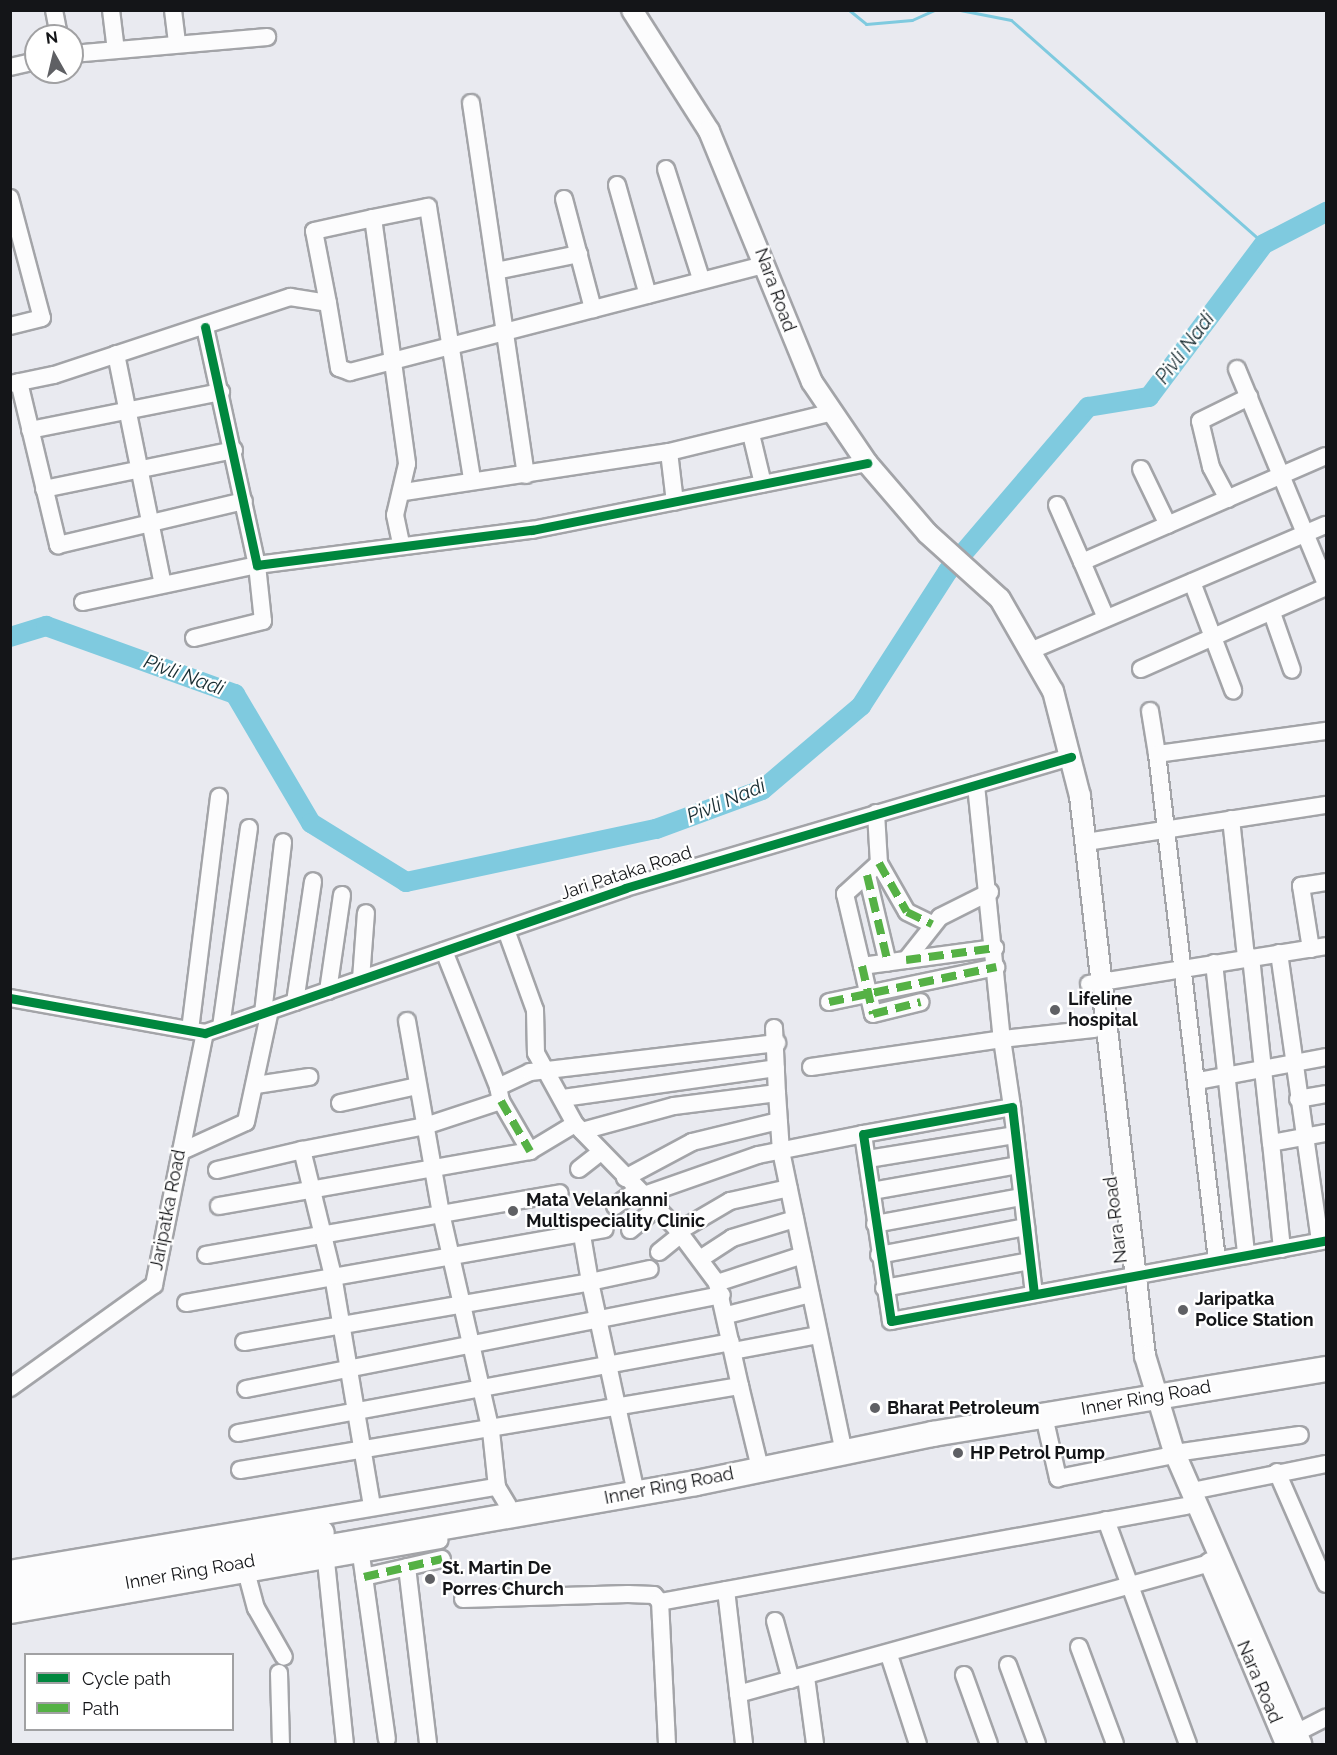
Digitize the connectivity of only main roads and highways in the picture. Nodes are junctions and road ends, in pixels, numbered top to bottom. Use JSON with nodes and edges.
{"nodes":[{"id":1,"x":632,"y":10,"type":"edge"},
{"id":2,"x":1066,"y":753,"type":"junction"},
{"id":3,"x":1095,"y":983,"type":"junction"},
{"id":4,"x":1128,"y":1277,"type":"junction"},
{"id":5,"x":1326,"y":1356,"type":"edge"},
{"id":6,"x":1326,"y":1369,"type":"edge"},
{"id":7,"x":1151,"y":1393,"type":"junction"},
{"id":8,"x":1189,"y":1498,"type":"junction"},
{"id":9,"x":217,"y":1559,"type":"junction"},
{"id":10,"x":10,"y":1585,"type":"edge"},
{"id":11,"x":10,"y":1603,"type":"edge"},
{"id":12,"x":1294,"y":1740,"type":"edge"}],
"edges":[{"from":1,"to":2,"type":"main road","name":"Nara Road"},
{"from":2,"to":3,"type":"main road","name":"Nara Road"},
{"from":2,"to":3,"type":"main road","name":"Nara Road"},
{"from":3,"to":4,"type":"main road","name":"Nara Road"},
{"from":3,"to":4,"type":"main road","name":"Nara Road"},
{"from":4,"to":7,"type":"main road","name":"Nara Road"},
{"from":5,"to":7,"type":"highway","name":"Inner Ring Road"},
{"from":6,"to":7,"type":"highway","name":"Inner Ring Road"},
{"from":7,"to":8,"type":"main road","name":"Nara Road"},
{"from":7,"to":9,"type":"highway","name":"Inner Ring Road"},
{"from":7,"to":9,"type":"highway","name":"Inner Ring Road"},
{"from":8,"to":12,"type":"main road","name":"Nara Road"},
{"from":8,"to":12,"type":"main road","name":"Nara Road"},
{"from":9,"to":10,"type":"highway","name":"Inner Ring Road"},
{"from":9,"to":11,"type":"highway","name":"Inner Ring Road"}]}
